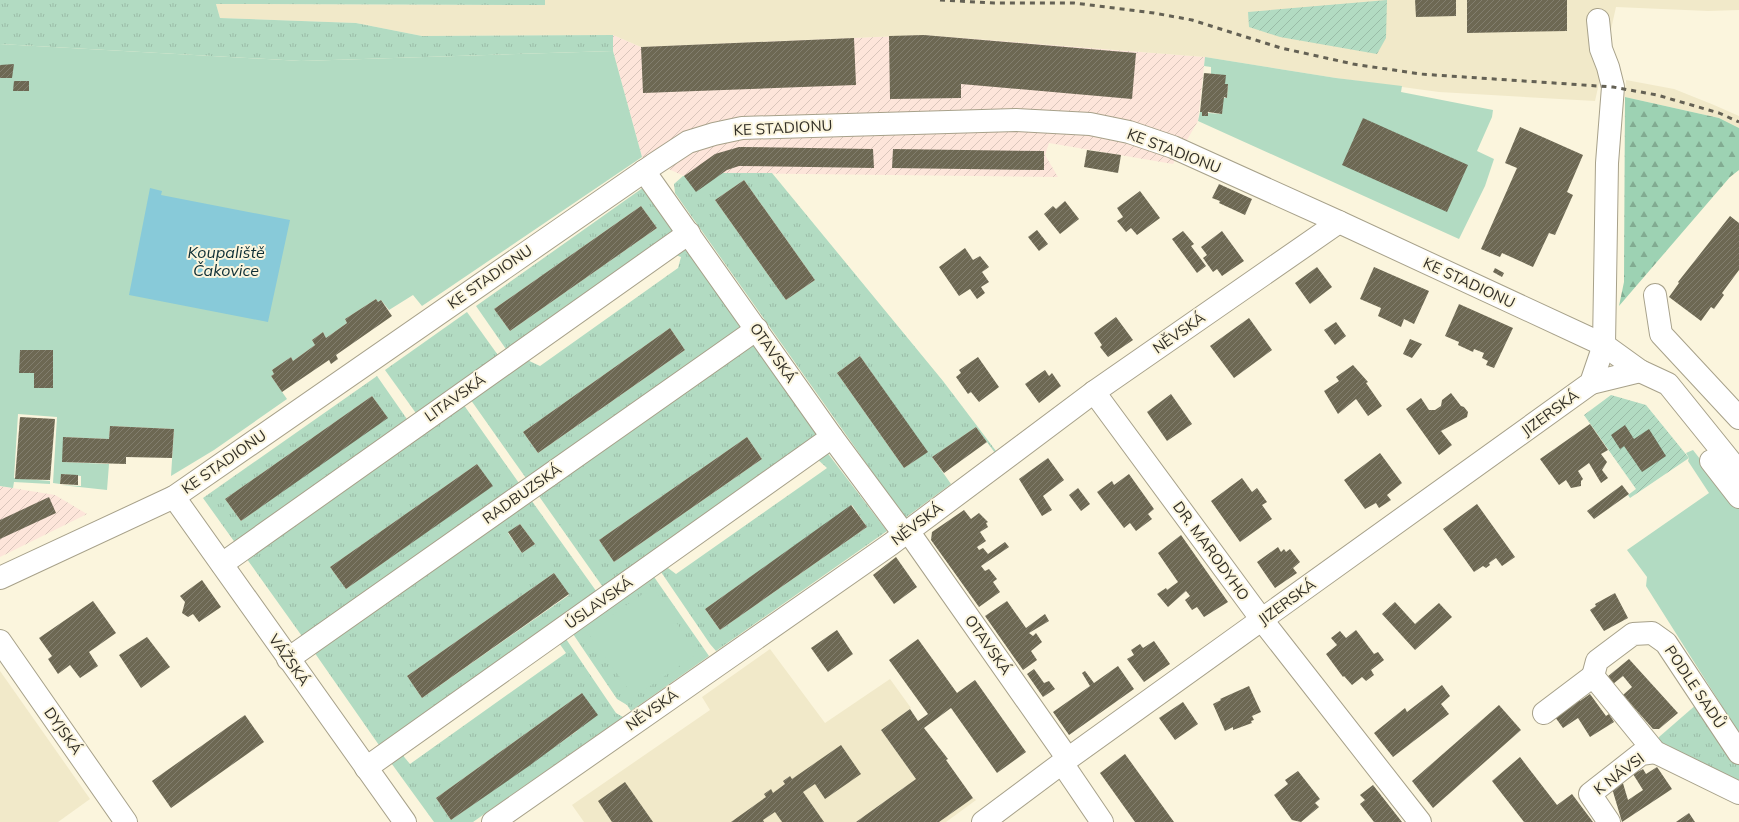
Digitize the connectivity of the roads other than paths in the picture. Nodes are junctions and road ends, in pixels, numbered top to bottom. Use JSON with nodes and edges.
{"nodes":[{"id":1,"x":1598,"y":20,"type":"dead end"},
{"id":2,"x":644,"y":171,"type":"junction"},
{"id":3,"x":1339,"y":222,"type":"junction"},
{"id":4,"x":689,"y":233,"type":"junction"},
{"id":5,"x":1655,"y":295,"type":"dead end"},
{"id":6,"x":757,"y":329,"type":"junction"},
{"id":7,"x":1604,"y":346,"type":"junction"},
{"id":8,"x":1640,"y":371,"type":"junction"},
{"id":9,"x":1591,"y":383,"type":"junction"},
{"id":10,"x":1094,"y":392,"type":"junction"},
{"id":11,"x":1739,"y":418,"type":"edge"},
{"id":12,"x":832,"y":437,"type":"junction"},
{"id":13,"x":1739,"y":472,"type":"edge"},
{"id":14,"x":174,"y":497,"type":"junction"},
{"id":15,"x":1739,"y":497,"type":"edge"},
{"id":16,"x":906,"y":533,"type":"junction"},
{"id":17,"x":222,"y":564,"type":"junction"},
{"id":18,"x":0,"y":578,"type":"edge"},
{"id":19,"x":1262,"y":620,"type":"junction"},
{"id":20,"x":0,"y":641,"type":"edge"},
{"id":21,"x":288,"y":659,"type":"junction"},
{"id":22,"x":1593,"y":676,"type":"junction"},
{"id":23,"x":1544,"y":713,"type":"dead end"},
{"id":24,"x":1655,"y":752,"type":"junction"},
{"id":25,"x":1739,"y":753,"type":"edge"},
{"id":26,"x":1065,"y":761,"type":"junction"},
{"id":27,"x":366,"y":768,"type":"junction"},
{"id":28,"x":1739,"y":793,"type":"edge"},
{"id":29,"x":126,"y":822,"type":"edge"},
{"id":30,"x":405,"y":822,"type":"edge"},
{"id":31,"x":493,"y":822,"type":"edge"},
{"id":32,"x":983,"y":822,"type":"edge"},
{"id":33,"x":1102,"y":822,"type":"edge"},
{"id":34,"x":1420,"y":822,"type":"edge"},
{"id":35,"x":1609,"y":822,"type":"edge"}],
"edges":[{"from":1,"to":7,"type":"street","name":"JIZERSKÁ"},
{"from":2,"to":3,"type":"street","name":"KE STADIONU"},
{"from":2,"to":4,"type":"street","name":"OTAVSKÁ"},
{"from":2,"to":14,"type":"street","name":"KE STADIONU"},
{"from":3,"to":7,"type":"street","name":"KE STADIONU"},
{"from":3,"to":10,"type":"street","name":"NĚVSKÁ"},
{"from":4,"to":6,"type":"street","name":"OTAVSKÁ"},
{"from":4,"to":17,"type":"street","name":"LITAVSKÁ"},
{"from":5,"to":11,"type":"street"},
{"from":6,"to":12,"type":"street","name":"OTAVSKÁ"},
{"from":6,"to":21,"type":"street","name":"RADBUZSKÁ"},
{"from":7,"to":8,"type":"street","name":"KE STADIONU"},
{"from":7,"to":9,"type":"street","name":"JIZERSKÁ"},
{"from":8,"to":9,"type":"street","name":"JIZERSKÁ"},
{"from":8,"to":13,"type":"street","name":"KE STADIONU"},
{"from":8,"to":15,"type":"street","name":"KE STADIONU"},
{"from":9,"to":19,"type":"street","name":"JIZERSKÁ"},
{"from":10,"to":16,"type":"street","name":"NĚVSKÁ"},
{"from":10,"to":19,"type":"street","name":"DR. MARODYHO"},
{"from":12,"to":16,"type":"street","name":"OTAVSKÁ"},
{"from":12,"to":27,"type":"street","name":"ÚSLAVSKÁ"},
{"from":14,"to":17,"type":"street","name":"VÁŽSKÁ"},
{"from":14,"to":18,"type":"street","name":"KE STADIONU"},
{"from":16,"to":26,"type":"street","name":"OTAVSKÁ"},
{"from":16,"to":31,"type":"street","name":"NĚVSKÁ"},
{"from":17,"to":21,"type":"street","name":"VÁŽSKÁ"},
{"from":19,"to":26,"type":"street","name":"JIZERSKÁ"},
{"from":19,"to":34,"type":"street","name":"DR. MARODYHO"},
{"from":20,"to":29,"type":"street","name":"DYJSKÁ"},
{"from":21,"to":27,"type":"street","name":"VÁŽSKÁ"},
{"from":22,"to":23,"type":"street"},
{"from":22,"to":24,"type":"street"},
{"from":22,"to":25,"type":"street","name":"PODLE SADŮ"},
{"from":24,"to":28,"type":"street"},
{"from":24,"to":35,"type":"street","name":"K NÁVSI"},
{"from":26,"to":32,"type":"street","name":"JIZERSKÁ"},
{"from":26,"to":33,"type":"street","name":"OTAVSKÁ"},
{"from":27,"to":30,"type":"street","name":"VÁŽSKÁ"}]}
